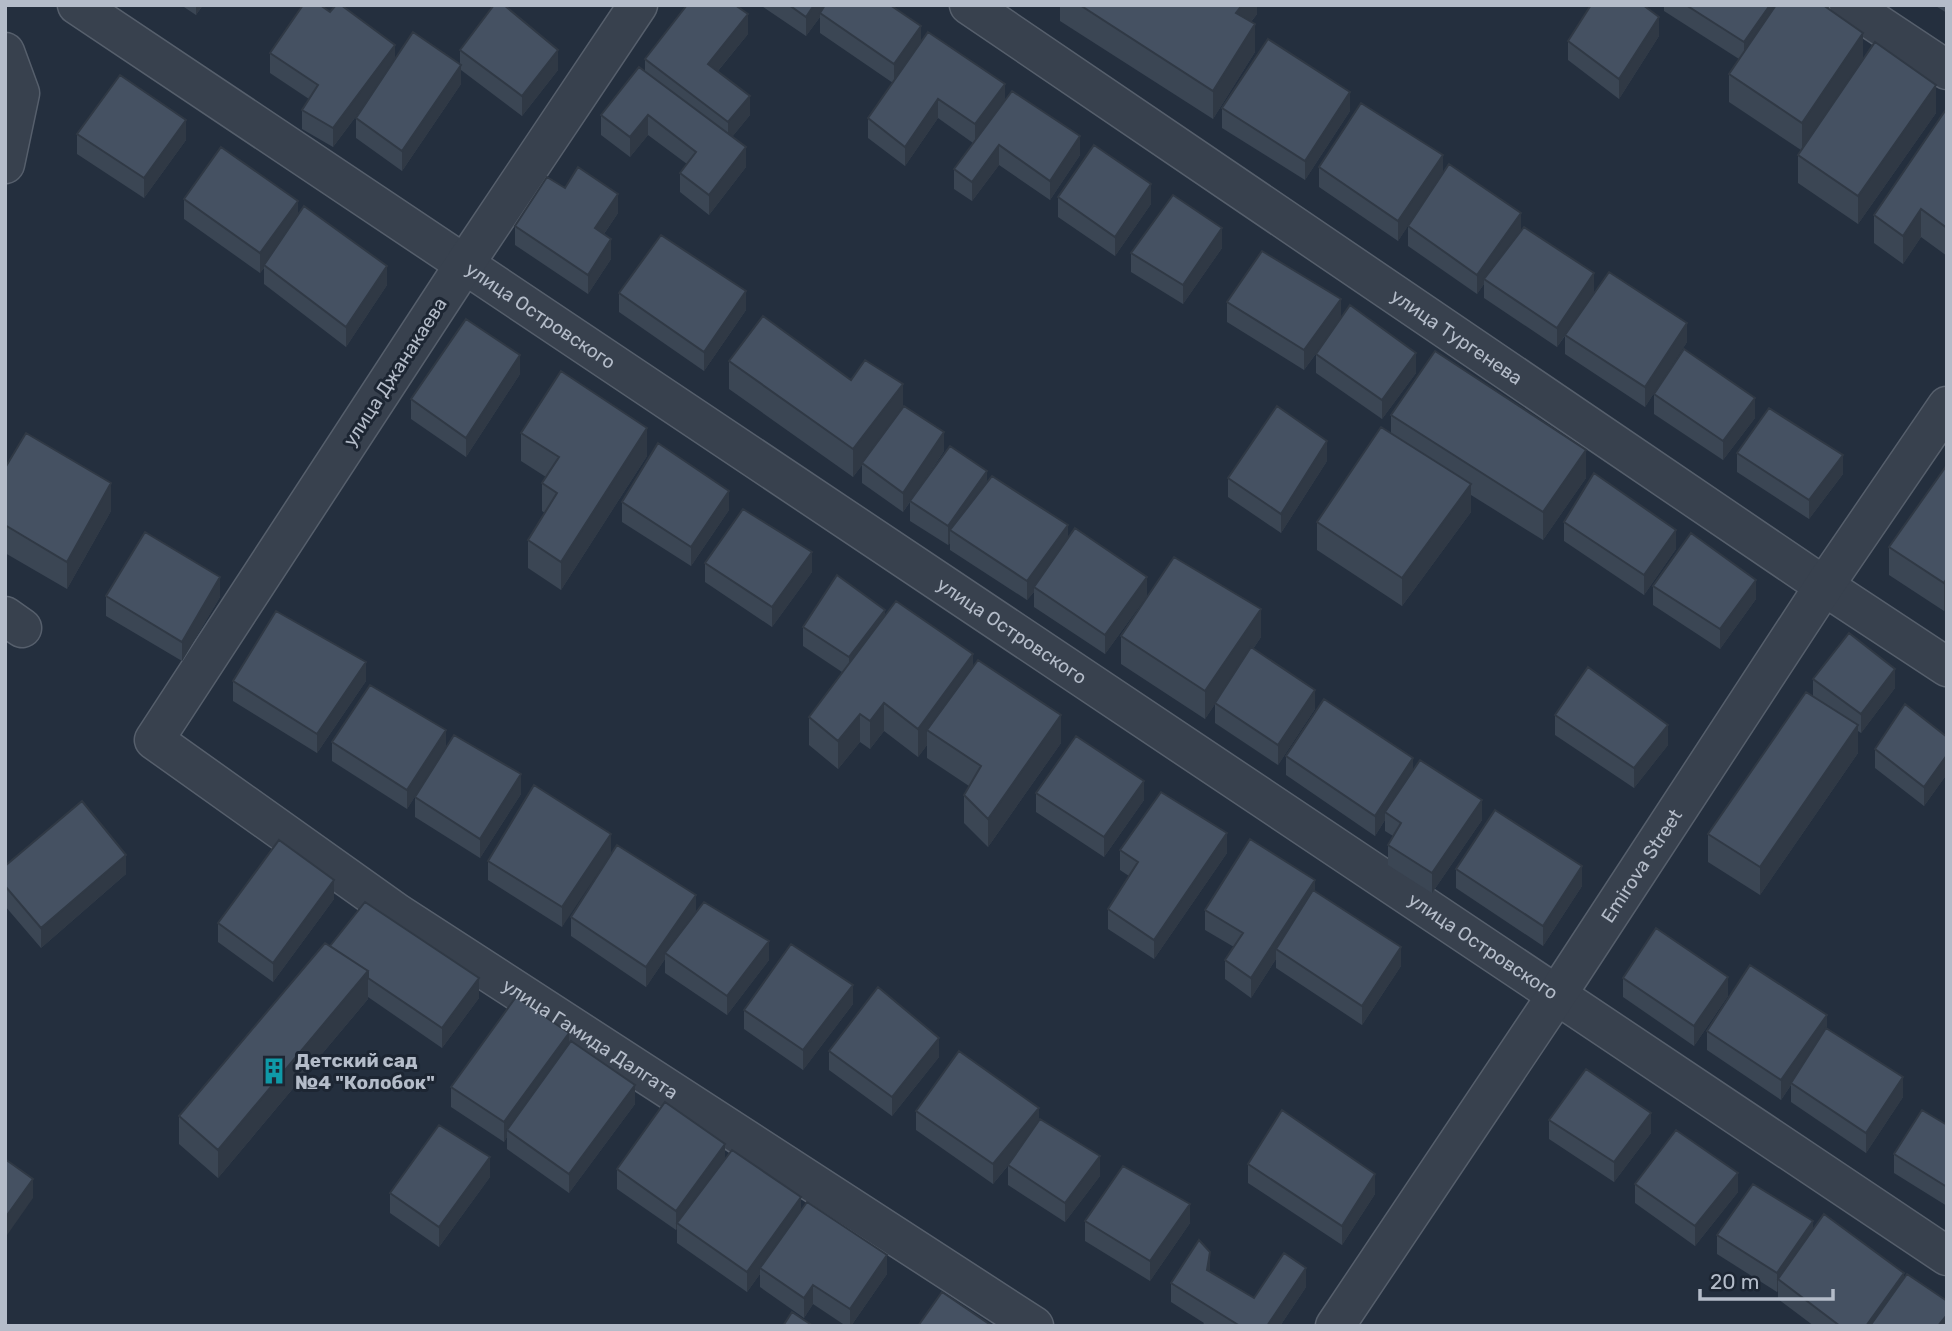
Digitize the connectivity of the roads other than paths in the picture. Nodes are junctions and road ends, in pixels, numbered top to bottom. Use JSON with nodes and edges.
{"nodes":[{"id":1,"x":77,"y":5,"type":"edge"},
{"id":2,"x":638,"y":5,"type":"edge"},
{"id":3,"x":969,"y":5,"type":"edge"},
{"id":4,"x":1849,"y":5,"type":"edge"},
{"id":5,"x":5,"y":52,"type":"edge"},
{"id":6,"x":1947,"y":70,"type":"edge"},
{"id":7,"x":5,"y":164,"type":"edge"},
{"id":8,"x":464,"y":265,"type":"junction"},
{"id":9,"x":1947,"y":406,"type":"edge"},
{"id":10,"x":1824,"y":586,"type":"junction"},
{"id":11,"x":1947,"y":667,"type":"edge"},
{"id":12,"x":154,"y":740,"type":"joint"},
{"id":13,"x":1556,"y":996,"type":"junction"},
{"id":14,"x":1947,"y":1256,"type":"edge"},
{"id":15,"x":1034,"y":1326,"type":"edge"},
{"id":16,"x":1335,"y":1326,"type":"edge"}],
"edges":[{"from":1,"to":8,"type":"street","name":"улица Островского"},
{"from":2,"to":8,"type":"street","name":"улица Джанакаева"},
{"from":3,"to":10,"type":"street","name":"улица Тургенева"},
{"from":4,"to":6,"type":"street"},
{"from":5,"to":7,"type":"street"},
{"from":8,"to":12,"type":"street","name":"улица Джанакаева"},
{"from":8,"to":13,"type":"street","name":"улица Островского"},
{"from":9,"to":10,"type":"street","name":"Emirova Street"},
{"from":10,"to":11,"type":"street","name":"улица Тургенева"},
{"from":10,"to":13,"type":"street","name":"Emirova Street"},
{"from":12,"to":15,"type":"street","name":"улица Гамида Далгата"},
{"from":13,"to":14,"type":"street","name":"улица Островского"},
{"from":13,"to":16,"type":"street","name":"Emirova Street"}]}
